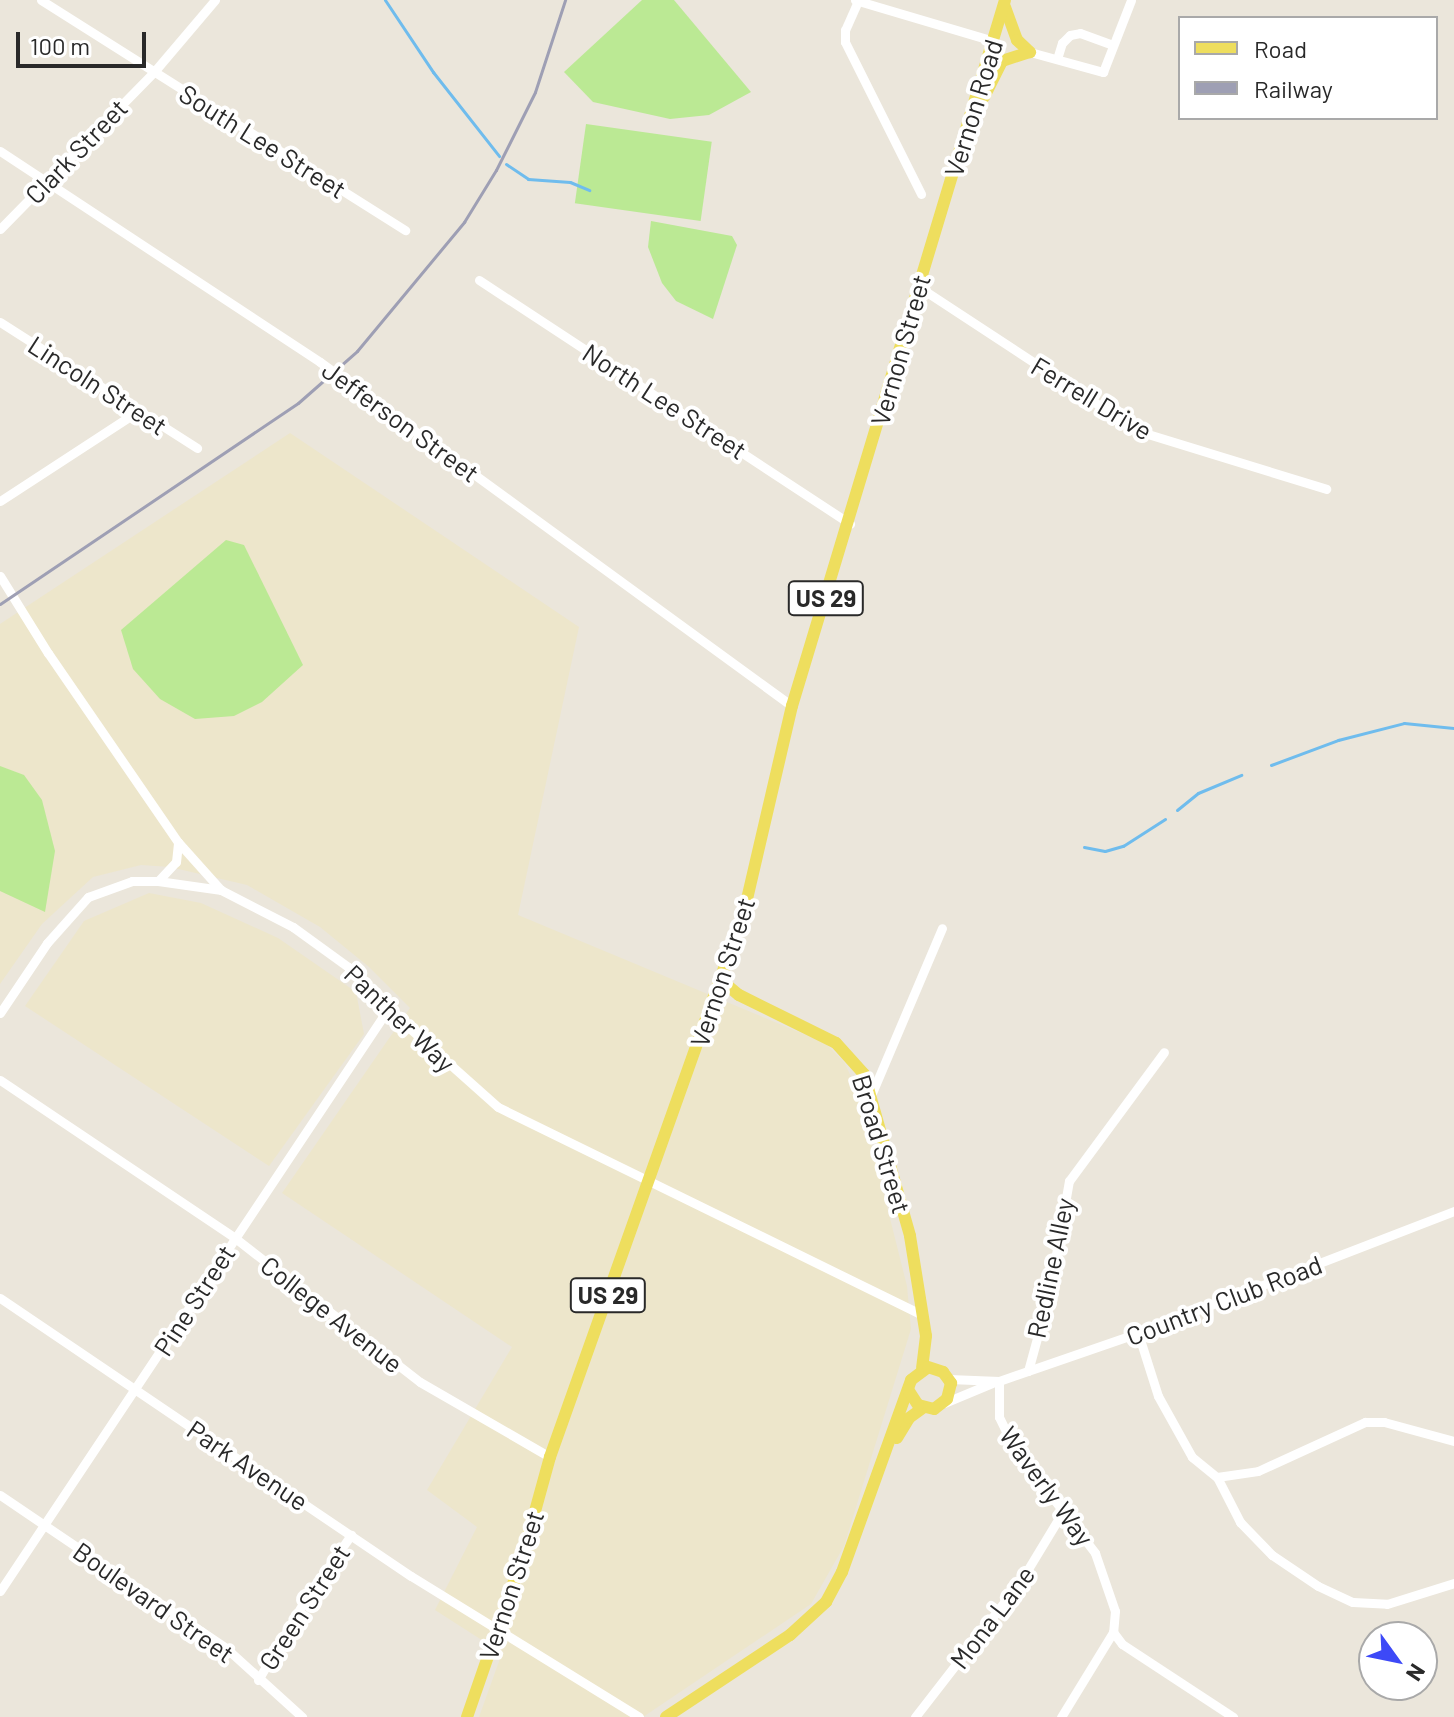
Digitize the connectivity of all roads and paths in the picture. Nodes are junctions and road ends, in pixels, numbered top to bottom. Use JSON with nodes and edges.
{"nodes":[{"id":1,"x":41,"y":0,"type":"edge"},
{"id":2,"x":215,"y":0,"type":"edge"},
{"id":3,"x":856,"y":0,"type":"edge"},
{"id":4,"x":1131,"y":0,"type":"edge"},
{"id":5,"x":1004,"y":2,"type":"edge"},
{"id":6,"x":993,"y":41,"type":"junction"},
{"id":7,"x":1113,"y":45,"type":"junction"},
{"id":8,"x":1030,"y":52,"type":"junction"},
{"id":9,"x":1057,"y":59,"type":"junction"},
{"id":10,"x":153,"y":73,"type":"junction"},
{"id":11,"x":968,"y":128,"type":"junction"},
{"id":12,"x":0,"y":151,"type":"edge"},
{"id":13,"x":45,"y":180,"type":"junction"},
{"id":14,"x":921,"y":194,"type":"dead end"},
{"id":15,"x":940,"y":217,"type":"joint"},
{"id":16,"x":0,"y":229,"type":"edge"},
{"id":17,"x":405,"y":230,"type":"dead end"},
{"id":18,"x":479,"y":280,"type":"dead end"},
{"id":19,"x":919,"y":287,"type":"junction"},
{"id":20,"x":0,"y":322,"type":"edge"},
{"id":21,"x":138,"y":411,"type":"junction"},
{"id":22,"x":197,"y":448,"type":"dead end"},
{"id":23,"x":1326,"y":489,"type":"dead end"},
{"id":24,"x":0,"y":501,"type":"edge"},
{"id":25,"x":850,"y":524,"type":"junction"},
{"id":26,"x":0,"y":576,"type":"edge"},
{"id":27,"x":792,"y":706,"type":"junction"},
{"id":28,"x":178,"y":842,"type":"junction"},
{"id":29,"x":158,"y":881,"type":"junction"},
{"id":30,"x":221,"y":890,"type":"junction"},
{"id":31,"x":942,"y":928,"type":"dead end"},
{"id":32,"x":721,"y":980,"type":"junction"},
{"id":33,"x":388,"y":1009,"type":"junction"},
{"id":34,"x":0,"y":1013,"type":"edge"},
{"id":35,"x":1164,"y":1052,"type":"dead end"},
{"id":36,"x":0,"y":1080,"type":"edge"},
{"id":37,"x":872,"y":1093,"type":"junction"},
{"id":38,"x":649,"y":1180,"type":"junction"},
{"id":39,"x":1454,"y":1211,"type":"edge"},
{"id":40,"x":235,"y":1238,"type":"junction"},
{"id":41,"x":0,"y":1298,"type":"edge"},
{"id":42,"x":923,"y":1315,"type":"junction"},
{"id":43,"x":1138,"y":1333,"type":"junction"},
{"id":44,"x":926,"y":1336,"type":"junction"},
{"id":45,"x":922,"y":1368,"type":"junction"},
{"id":46,"x":1028,"y":1371,"type":"junction"},
{"id":47,"x":946,"y":1375,"type":"junction"},
{"id":48,"x":995,"y":1382,"type":"junction"},
{"id":49,"x":135,"y":1389,"type":"junction"},
{"id":50,"x":909,"y":1391,"type":"junction"},
{"id":51,"x":944,"y":1403,"type":"junction"},
{"id":52,"x":923,"y":1408,"type":"junction"},
{"id":53,"x":1454,"y":1441,"type":"edge"},
{"id":54,"x":888,"y":1452,"type":"junction"},
{"id":55,"x":550,"y":1457,"type":"junction"},
{"id":56,"x":1217,"y":1477,"type":"junction"},
{"id":57,"x":0,"y":1495,"type":"edge"},
{"id":58,"x":1062,"y":1513,"type":"junction"},
{"id":59,"x":44,"y":1524,"type":"junction"},
{"id":60,"x":351,"y":1535,"type":"junction"},
{"id":61,"x":1454,"y":1583,"type":"edge"},
{"id":62,"x":0,"y":1591,"type":"edge"},
{"id":63,"x":498,"y":1627,"type":"junction"},
{"id":64,"x":1113,"y":1632,"type":"junction"},
{"id":65,"x":258,"y":1680,"type":"junction"},
{"id":66,"x":302,"y":1717,"type":"edge"},
{"id":67,"x":467,"y":1717,"type":"edge"},
{"id":68,"x":639,"y":1717,"type":"edge"},
{"id":69,"x":666,"y":1717,"type":"edge"},
{"id":70,"x":915,"y":1717,"type":"edge"},
{"id":71,"x":1061,"y":1717,"type":"edge"},
{"id":72,"x":1233,"y":1717,"type":"edge"}],
"edges":[{"from":1,"to":10,"type":"street","name":"South Lee Street"},
{"from":2,"to":10,"type":"street","name":"Clark Street"},
{"from":3,"to":6,"type":"street"},
{"from":3,"to":14,"type":"street"},
{"from":4,"to":7,"type":"street"},
{"from":5,"to":6,"type":"main road","name":"Vernon Road","number":"US 29"},
{"from":5,"to":8,"type":"main road"},
{"from":6,"to":11,"type":"main road","name":"Vernon Road","number":"US 29"},
{"from":7,"to":9,"type":"street"},
{"from":7,"to":9,"type":"street"},
{"from":8,"to":9,"type":"street"},
{"from":8,"to":11,"type":"main road"},
{"from":10,"to":13,"type":"street","name":"Clark Street"},
{"from":10,"to":17,"type":"street","name":"South Lee Street"},
{"from":11,"to":15,"type":"main road","name":"Vernon Road","number":"US 29"},
{"from":12,"to":13,"type":"street","name":"Jefferson Street"},
{"from":13,"to":16,"type":"street","name":"Clark Street"},
{"from":13,"to":27,"type":"street","name":"Jefferson Street"},
{"from":15,"to":19,"type":"main road","name":"Vernon Street","number":"US 29"},
{"from":18,"to":25,"type":"street","name":"North Lee Street"},
{"from":19,"to":23,"type":"street","name":"Ferrell Drive"},
{"from":19,"to":25,"type":"main road","name":"Vernon Street","number":"US 29"},
{"from":20,"to":21,"type":"street","name":"Lincoln Street"},
{"from":21,"to":22,"type":"street","name":"Lincoln Street"},
{"from":21,"to":24,"type":"street"},
{"from":25,"to":27,"type":"main road","name":"Vernon Street","number":"US 29"},
{"from":26,"to":28,"type":"street","name":"Panther Way"},
{"from":27,"to":32,"type":"main road","name":"Vernon Street","number":"US 29"},
{"from":28,"to":29,"type":"street"},
{"from":28,"to":30,"type":"street","name":"Panther Way"},
{"from":29,"to":30,"type":"street"},
{"from":29,"to":34,"type":"street"},
{"from":30,"to":33,"type":"street","name":"Panther Way"},
{"from":31,"to":37,"type":"street"},
{"from":32,"to":37,"type":"main road","name":"Broad Street"},
{"from":32,"to":38,"type":"main road","name":"Vernon Street","number":"US 29"},
{"from":33,"to":38,"type":"street","name":"Panther Way"},
{"from":33,"to":40,"type":"street","name":"Pine Street"},
{"from":35,"to":46,"type":"street","name":"Redline Alley"},
{"from":36,"to":40,"type":"street","name":"College Avenue"},
{"from":37,"to":42,"type":"main road","name":"Broad Street"},
{"from":38,"to":42,"type":"street","name":"Panther Way"},
{"from":38,"to":55,"type":"main road","name":"Vernon Street","number":"US 29"},
{"from":39,"to":43,"type":"street","name":"Country Club Road"},
{"from":40,"to":49,"type":"street","name":"Pine Street"},
{"from":40,"to":55,"type":"street","name":"College Avenue"},
{"from":41,"to":49,"type":"street","name":"Park Avenue"},
{"from":42,"to":44,"type":"main road","name":"Broad Street"},
{"from":43,"to":46,"type":"street","name":"Country Club Road"},
{"from":43,"to":56,"type":"street"},
{"from":44,"to":45,"type":"main road","name":"Broad Street"},
{"from":44,"to":47,"type":"main road","name":"Broad Street"},
{"from":45,"to":47,"type":"main road"},
{"from":45,"to":50,"type":"main road"},
{"from":46,"to":48,"type":"street","name":"Country Club Road"},
{"from":47,"to":48,"type":"street","name":"Country Club Road"},
{"from":47,"to":51,"type":"main road"},
{"from":48,"to":51,"type":"street","name":"Country Club Road"},
{"from":48,"to":58,"type":"street","name":"Waverly Way"},
{"from":49,"to":59,"type":"street","name":"Pine Street"},
{"from":49,"to":60,"type":"street","name":"Park Avenue"},
{"from":50,"to":52,"type":"main road"},
{"from":50,"to":54,"type":"main road"},
{"from":51,"to":52,"type":"main road"},
{"from":52,"to":54,"type":"main road"},
{"from":53,"to":56,"type":"street"},
{"from":54,"to":69,"type":"main road"},
{"from":55,"to":63,"type":"main road","name":"Vernon Street","number":"US 29"},
{"from":56,"to":61,"type":"street"},
{"from":57,"to":59,"type":"street","name":"Boulevard Street"},
{"from":58,"to":64,"type":"street","name":"Waverly Way"},
{"from":58,"to":70,"type":"street","name":"Mona Lane"},
{"from":59,"to":62,"type":"street","name":"Pine Street"},
{"from":59,"to":65,"type":"street","name":"Boulevard Street"},
{"from":60,"to":63,"type":"street","name":"Park Avenue"},
{"from":60,"to":65,"type":"street","name":"Green Street"},
{"from":63,"to":67,"type":"main road","name":"Vernon Street","number":"US 29"},
{"from":63,"to":68,"type":"street","name":"Park Avenue"},
{"from":64,"to":71,"type":"street"},
{"from":64,"to":72,"type":"street"},
{"from":65,"to":66,"type":"street","name":"Boulevard Street"}]}
